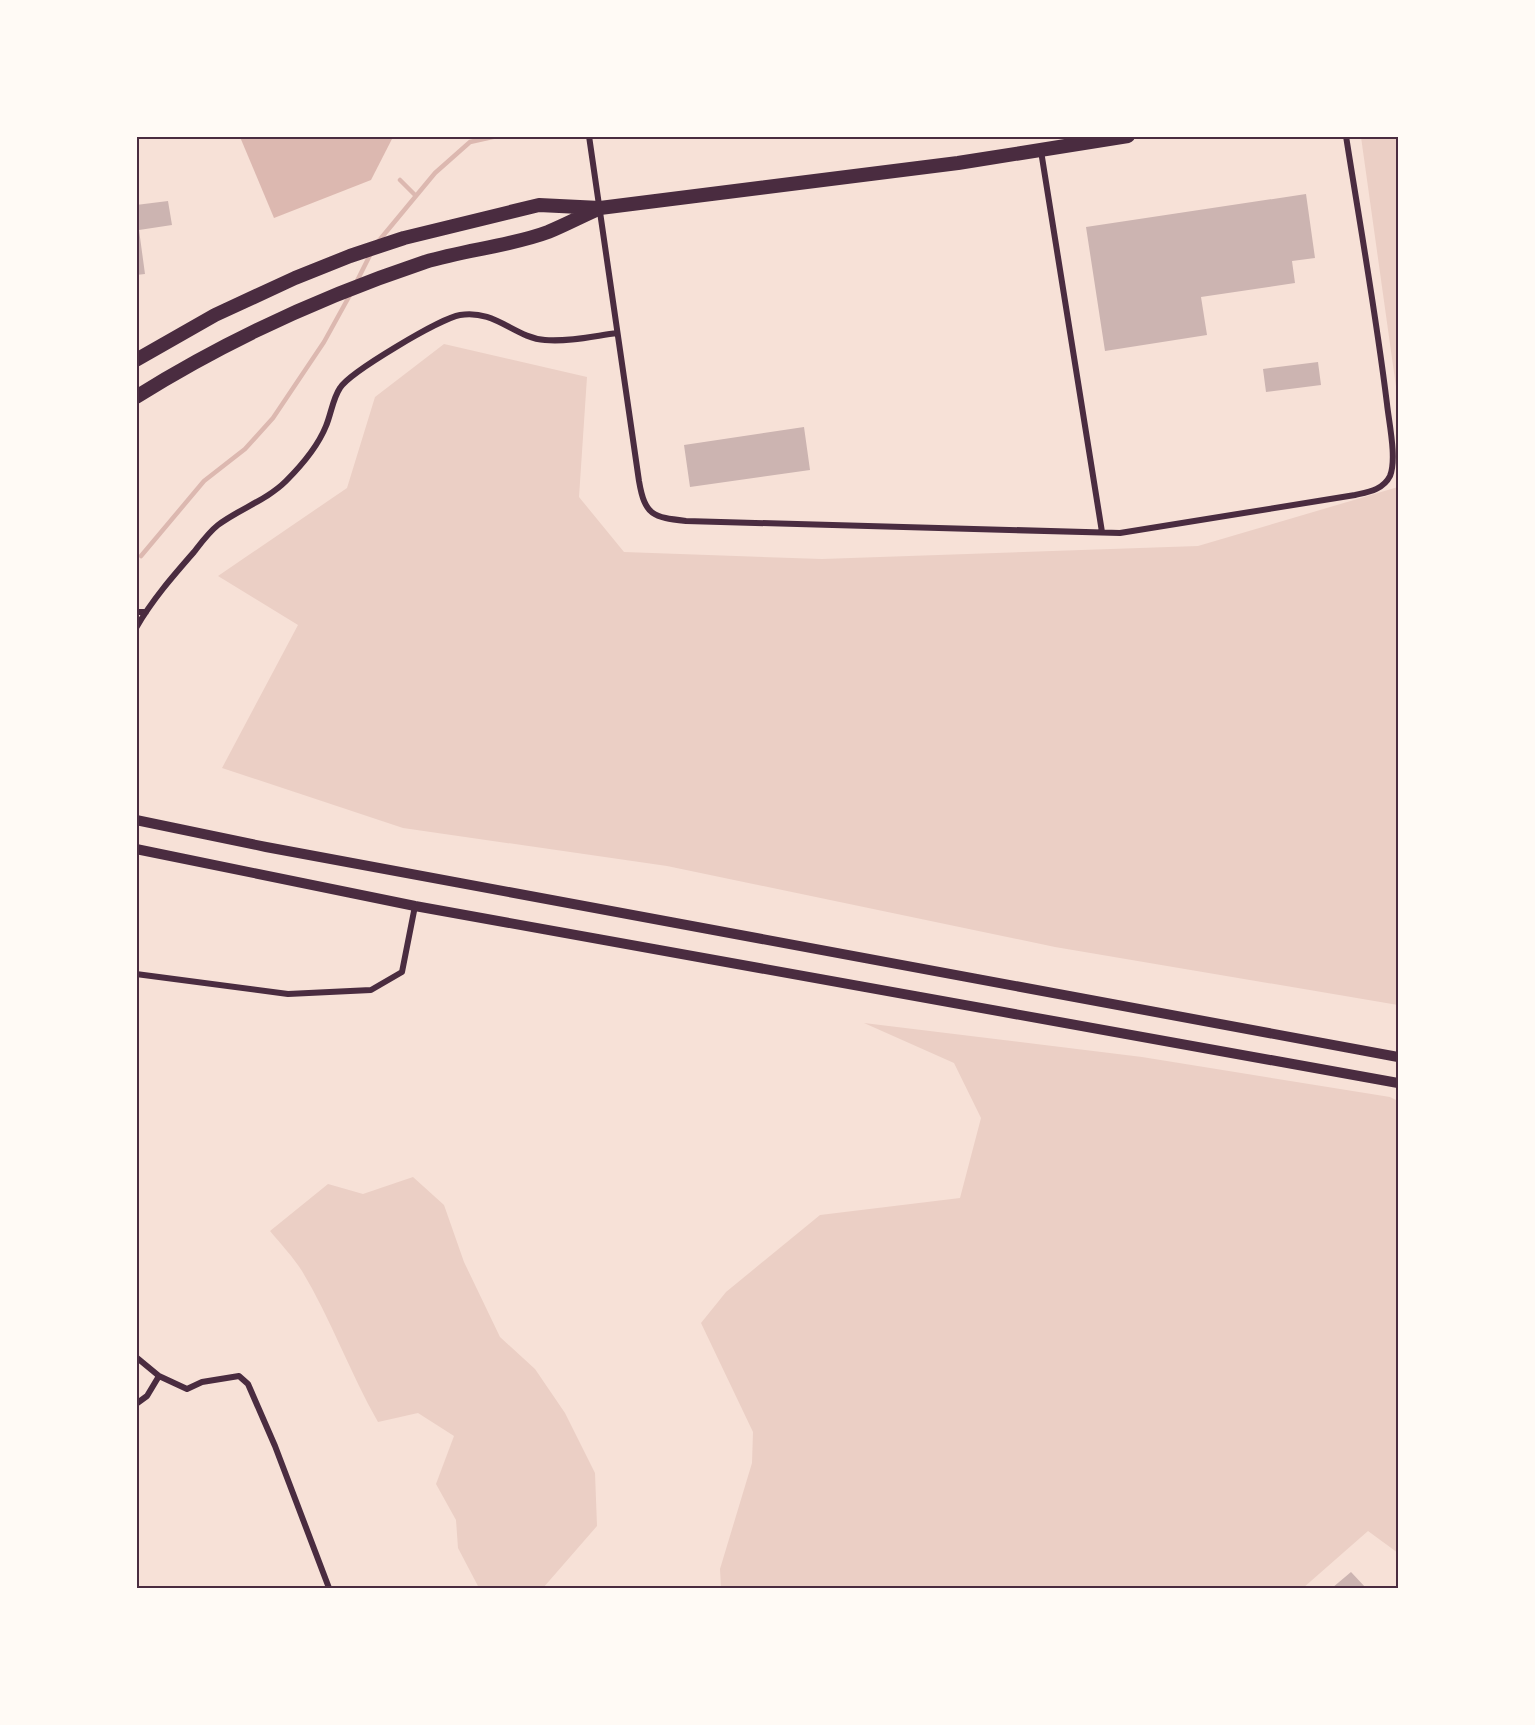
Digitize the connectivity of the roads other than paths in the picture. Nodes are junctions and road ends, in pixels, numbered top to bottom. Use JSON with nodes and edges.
{"nodes":[{"id":1,"x":588,"y":136,"type":"edge"},
{"id":2,"x":1128,"y":136,"type":"edge"},
{"id":3,"x":1346,"y":136,"type":"edge"},
{"id":4,"x":1041,"y":150,"type":"junction"},
{"id":5,"x":600,"y":208,"type":"junction"},
{"id":6,"x":617,"y":333,"type":"junction"},
{"id":7,"x":136,"y":360,"type":"edge"},
{"id":8,"x":136,"y":397,"type":"edge"},
{"id":9,"x":1102,"y":532,"type":"junction"},
{"id":10,"x":136,"y":612,"type":"edge"},
{"id":11,"x":146,"y":612,"type":"junction"},
{"id":12,"x":136,"y":628,"type":"edge"},
{"id":13,"x":136,"y":820,"type":"edge"},
{"id":14,"x":136,"y":849,"type":"edge"},
{"id":15,"x":415,"y":906,"type":"junction"},
{"id":16,"x":136,"y":974,"type":"edge"},
{"id":17,"x":1398,"y":1057,"type":"edge"},
{"id":18,"x":1398,"y":1083,"type":"edge"},
{"id":19,"x":136,"y":1357,"type":"edge"},
{"id":20,"x":159,"y":1376,"type":"junction"},
{"id":21,"x":136,"y":1404,"type":"edge"},
{"id":22,"x":329,"y":1588,"type":"edge"}],
"edges":[{"from":1,"to":5,"type":"street"},
{"from":2,"to":4,"type":"main road"},
{"from":3,"to":9,"type":"street"},
{"from":4,"to":5,"type":"main road"},
{"from":4,"to":9,"type":"street"},
{"from":5,"to":6,"type":"street"},
{"from":5,"to":7,"type":"main road"},
{"from":5,"to":8,"type":"main road"},
{"from":6,"to":9,"type":"street"},
{"from":6,"to":11,"type":"street"},
{"from":10,"to":11,"type":"street"},
{"from":11,"to":12,"type":"street"},
{"from":13,"to":17,"type":"street"},
{"from":14,"to":15,"type":"street"},
{"from":15,"to":16,"type":"street"},
{"from":15,"to":18,"type":"street"},
{"from":19,"to":20,"type":"street"},
{"from":20,"to":21,"type":"street"},
{"from":20,"to":22,"type":"street"}]}
